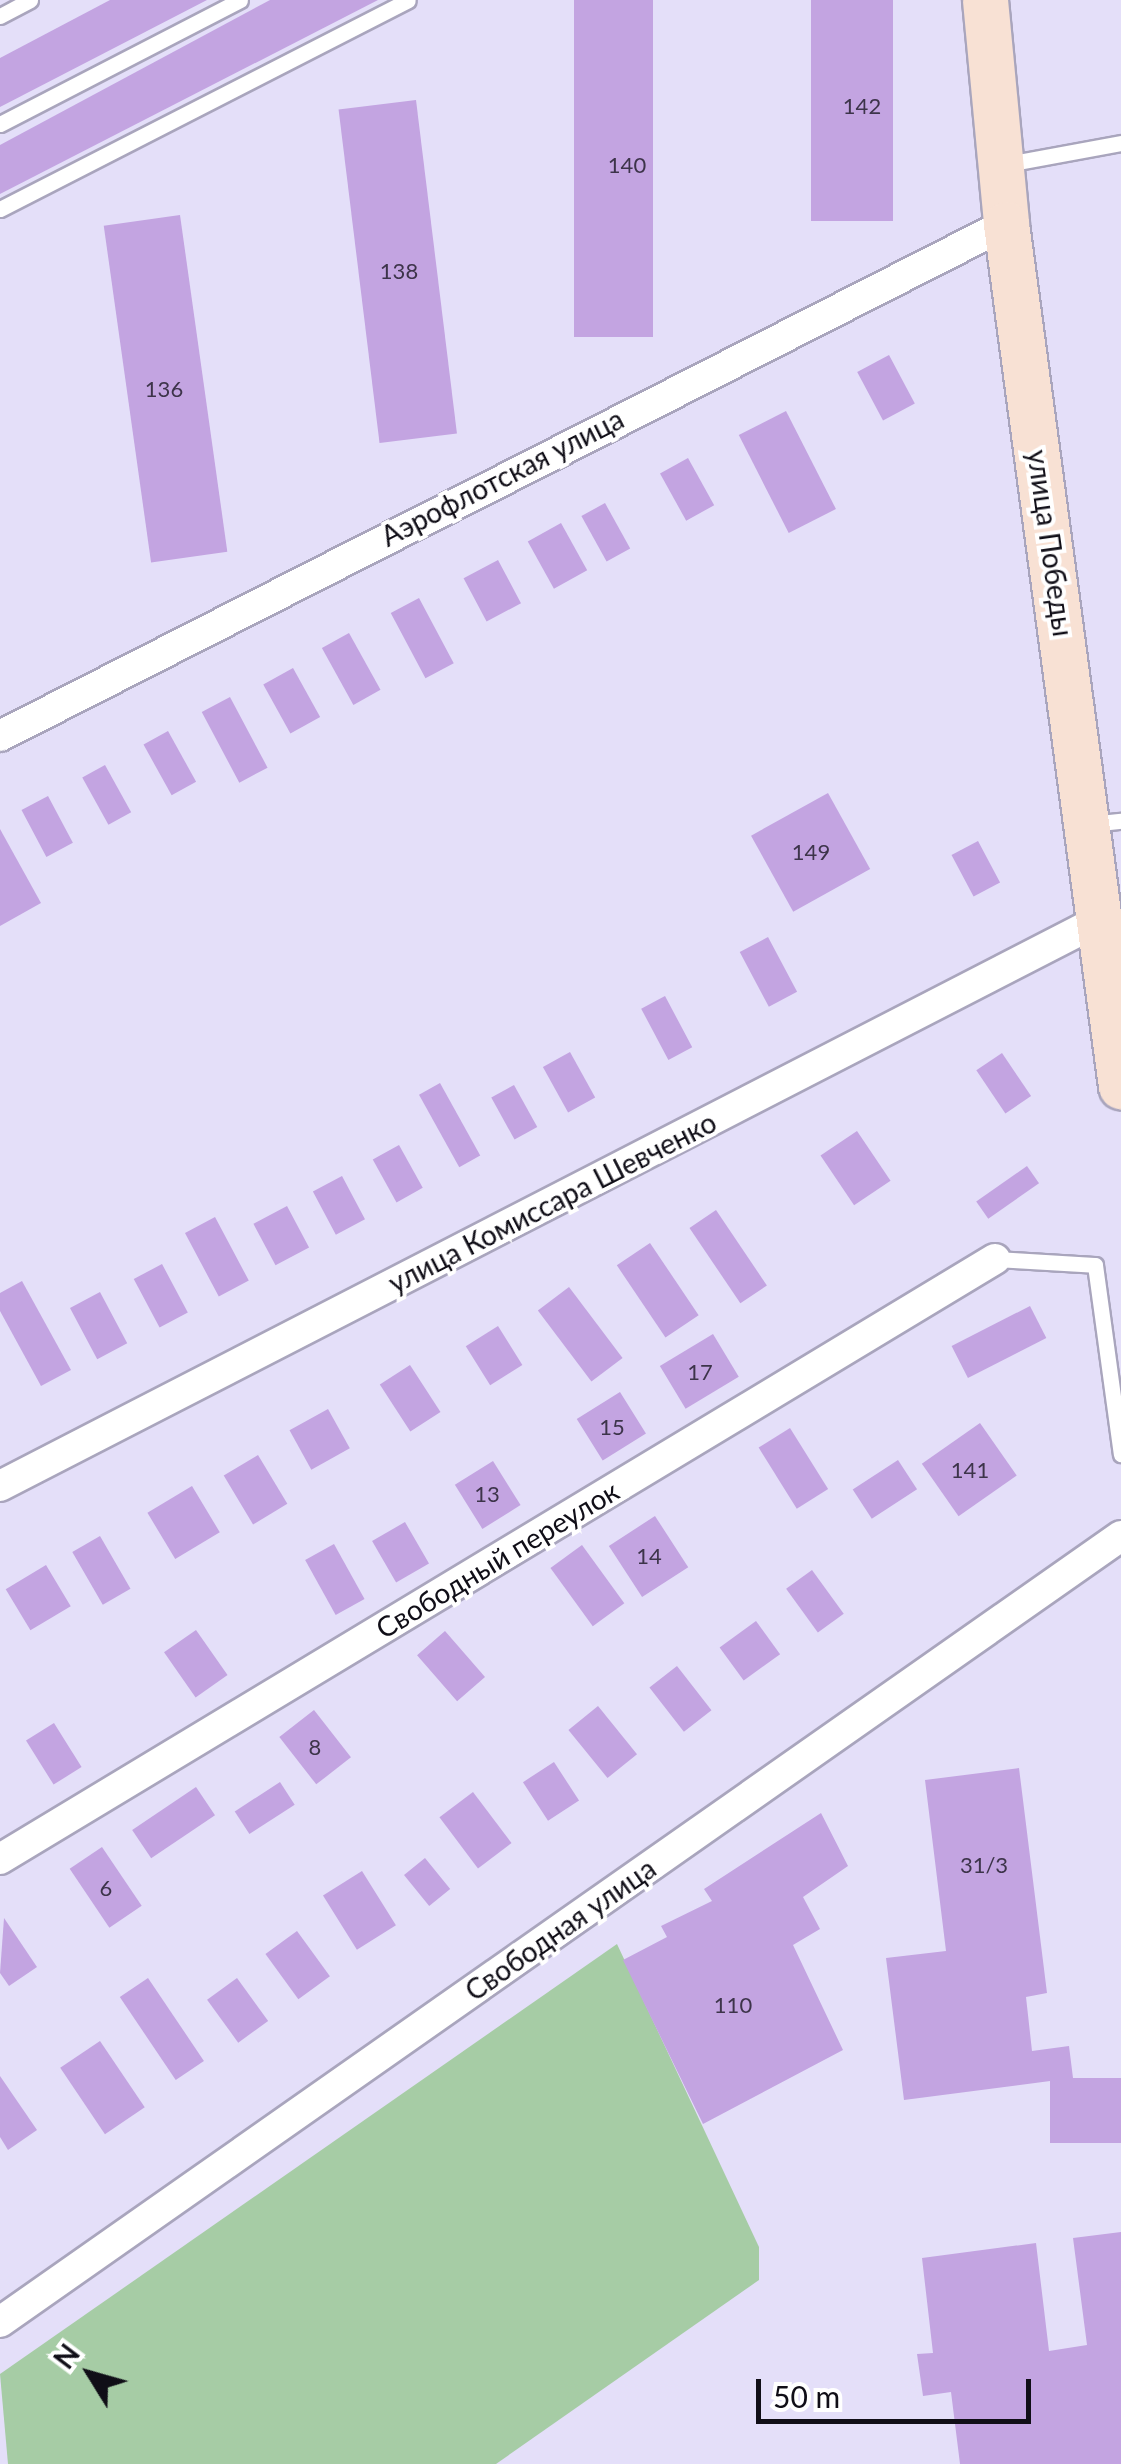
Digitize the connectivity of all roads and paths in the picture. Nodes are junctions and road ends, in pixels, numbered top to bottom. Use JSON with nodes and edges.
{"nodes":[{"id":1,"x":30,"y":0,"type":"edge"},
{"id":2,"x":240,"y":0,"type":"edge"},
{"id":3,"x":408,"y":0,"type":"edge"},
{"id":4,"x":985,"y":0,"type":"edge"},
{"id":5,"x":0,"y":16,"type":"edge"},
{"id":6,"x":0,"y":124,"type":"edge"},
{"id":7,"x":1121,"y":143,"type":"edge"},
{"id":8,"x":1000,"y":166,"type":"junction"},
{"id":9,"x":0,"y":209,"type":"edge"},
{"id":10,"x":1006,"y":224,"type":"junction"},
{"id":11,"x":0,"y":736,"type":"edge"},
{"id":12,"x":1106,"y":822,"type":"edge"},
{"id":13,"x":1104,"y":918,"type":"junction"},
{"id":14,"x":1121,"y":1086,"type":"edge"},
{"id":15,"x":995,"y":1259,"type":"joint"},
{"id":16,"x":1121,"y":1454,"type":"edge"},
{"id":17,"x":0,"y":1486,"type":"edge"},
{"id":18,"x":1121,"y":1536,"type":"edge"},
{"id":19,"x":0,"y":1859,"type":"edge"},
{"id":20,"x":0,"y":2322,"type":"edge"}],
"edges":[{"from":1,"to":5,"type":"lane"},
{"from":2,"to":6,"type":"lane"},
{"from":3,"to":9,"type":"lane"},
{"from":4,"to":8,"type":"street","name":"улица Победы"},
{"from":7,"to":8,"type":"lane"},
{"from":8,"to":10,"type":"street","name":"улица Победы"},
{"from":10,"to":11,"type":"street","name":"Аэрофлотская улица"},
{"from":10,"to":12,"type":"street","name":"улица Победы"},
{"from":12,"to":13,"type":"street","name":"улица Победы"},
{"from":13,"to":14,"type":"street","name":"улица Победы"},
{"from":13,"to":17,"type":"street","name":"улица Комиссара Шевченко"},
{"from":15,"to":16,"type":"lane"},
{"from":15,"to":19,"type":"street","name":"Свободный переулок"},
{"from":18,"to":20,"type":"street","name":"Свободная улица"}]}
